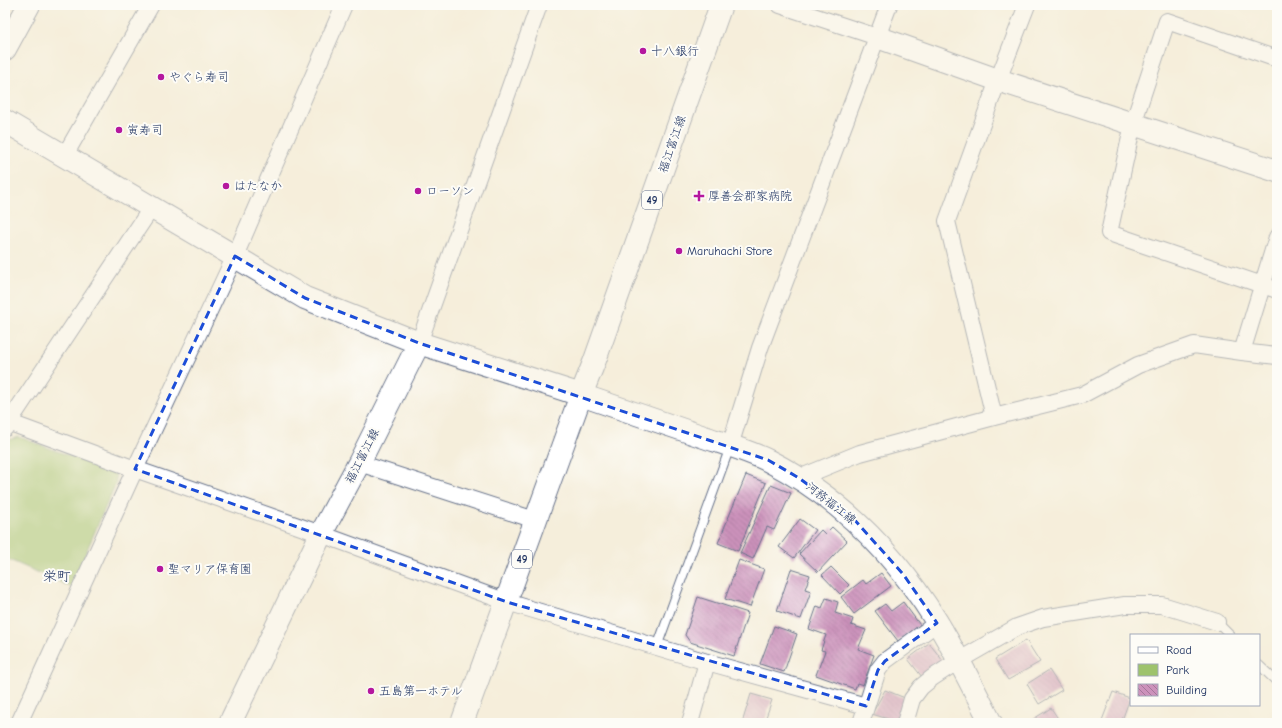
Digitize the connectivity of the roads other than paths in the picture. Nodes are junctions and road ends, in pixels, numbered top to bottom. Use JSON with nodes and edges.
{"nodes":[{"id":1,"x":29,"y":5,"type":"edge"},
{"id":2,"x":151,"y":5,"type":"edge"},
{"id":3,"x":344,"y":5,"type":"edge"},
{"id":4,"x":539,"y":5,"type":"edge"},
{"id":5,"x":720,"y":5,"type":"edge"},
{"id":6,"x":780,"y":5,"type":"edge"},
{"id":7,"x":889,"y":5,"type":"edge"},
{"id":8,"x":1027,"y":5,"type":"edge"},
{"id":9,"x":877,"y":37,"type":"junction"},
{"id":10,"x":5,"y":48,"type":"edge"},
{"id":11,"x":1277,"y":59,"type":"edge"},
{"id":12,"x":998,"y":80,"type":"junction"},
{"id":13,"x":5,"y":121,"type":"edge"},
{"id":14,"x":1133,"y":124,"type":"junction"},
{"id":15,"x":65,"y":155,"type":"junction"},
{"id":16,"x":1277,"y":171,"type":"edge"},
{"id":17,"x":152,"y":207,"type":"junction"},
{"id":18,"x":1277,"y":238,"type":"edge"},
{"id":19,"x":235,"y":256,"type":"junction"},
{"id":20,"x":1270,"y":287,"type":"edge"},
{"id":21,"x":419,"y":343,"type":"junction"},
{"id":22,"x":1242,"y":352,"type":"junction"},
{"id":23,"x":1277,"y":356,"type":"edge"},
{"id":24,"x":581,"y":395,"type":"junction"},
{"id":25,"x":994,"y":417,"type":"junction"},
{"id":26,"x":6,"y":424,"type":"edge"},
{"id":27,"x":730,"y":446,"type":"junction"},
{"id":28,"x":359,"y":462,"type":"junction"},
{"id":29,"x":135,"y":469,"type":"junction"},
{"id":30,"x":799,"y":478,"type":"junction"},
{"id":31,"x":536,"y":520,"type":"junction"},
{"id":32,"x":321,"y":534,"type":"junction"},
{"id":33,"x":507,"y":602,"type":"junction"},
{"id":34,"x":1217,"y":622,"type":"joint"},
{"id":35,"x":937,"y":623,"type":"junction"},
{"id":36,"x":1229,"y":634,"type":"edge"},
{"id":37,"x":657,"y":647,"type":"junction"},
{"id":38,"x":958,"y":661,"type":"junction"},
{"id":39,"x":707,"y":662,"type":"junction"},
{"id":40,"x":1260,"y":666,"type":"edge"},
{"id":41,"x":1277,"y":682,"type":"edge"},
{"id":42,"x":866,"y":706,"type":"junction"},
{"id":43,"x":19,"y":723,"type":"edge"},
{"id":44,"x":230,"y":723,"type":"edge"},
{"id":45,"x":462,"y":723,"type":"edge"},
{"id":46,"x":690,"y":723,"type":"edge"},
{"id":47,"x":861,"y":723,"type":"edge"},
{"id":48,"x":905,"y":723,"type":"edge"},
{"id":49,"x":992,"y":723,"type":"edge"}],
"edges":[{"from":1,"to":10,"type":"main road"},
{"from":2,"to":15,"type":"street"},
{"from":3,"to":19,"type":"street"},
{"from":4,"to":21,"type":"street"},
{"from":5,"to":24,"type":"main road","name":"福江富江線","number":"49"},
{"from":6,"to":9,"type":"street"},
{"from":7,"to":9,"type":"street"},
{"from":8,"to":12,"type":"street"},
{"from":9,"to":12,"type":"main road"},
{"from":9,"to":27,"type":"street"},
{"from":11,"to":14,"type":"street"},
{"from":12,"to":14,"type":"main road"},
{"from":12,"to":25,"type":"street"},
{"from":13,"to":15,"type":"main road"},
{"from":14,"to":16,"type":"main road"},
{"from":14,"to":20,"type":"street"},
{"from":15,"to":17,"type":"main road"},
{"from":17,"to":19,"type":"main road"},
{"from":17,"to":26,"type":"street"},
{"from":18,"to":20,"type":"street"},
{"from":19,"to":21,"type":"main road"},
{"from":19,"to":29,"type":"street"},
{"from":20,"to":22,"type":"street"},
{"from":21,"to":24,"type":"main road"},
{"from":21,"to":28,"type":"main road","name":"福江富江線"},
{"from":22,"to":23,"type":"street"},
{"from":22,"to":25,"type":"street"},
{"from":24,"to":27,"type":"main road","name":"河務福江線"},
{"from":24,"to":31,"type":"main road","name":"福江富江線","number":"49"},
{"from":25,"to":30,"type":"street"},
{"from":26,"to":29,"type":"street"},
{"from":27,"to":30,"type":"main road","name":"河務福江線"},
{"from":27,"to":37,"type":"lane"},
{"from":28,"to":31,"type":"street"},
{"from":28,"to":32,"type":"main road","name":"福江富江線"},
{"from":29,"to":32,"type":"street"},
{"from":29,"to":43,"type":"street"},
{"from":30,"to":35,"type":"main road","name":"河務福江線"},
{"from":31,"to":33,"type":"main road","name":"福江富江線","number":"49"},
{"from":32,"to":33,"type":"street"},
{"from":32,"to":44,"type":"main road","name":"福江富江線"},
{"from":33,"to":37,"type":"street"},
{"from":33,"to":45,"type":"main road","name":"福江富江線","number":"49"},
{"from":34,"to":36,"type":"lane"},
{"from":34,"to":38,"type":"street"},
{"from":35,"to":38,"type":"main road","name":"河務福江線"},
{"from":35,"to":42,"type":"street"},
{"from":37,"to":39,"type":"street"},
{"from":38,"to":48,"type":"street"},
{"from":38,"to":49,"type":"main road","name":"河務福江線"},
{"from":39,"to":42,"type":"street"},
{"from":39,"to":46,"type":"street"},
{"from":40,"to":41,"type":"lane"},
{"from":42,"to":47,"type":"street"}]}
